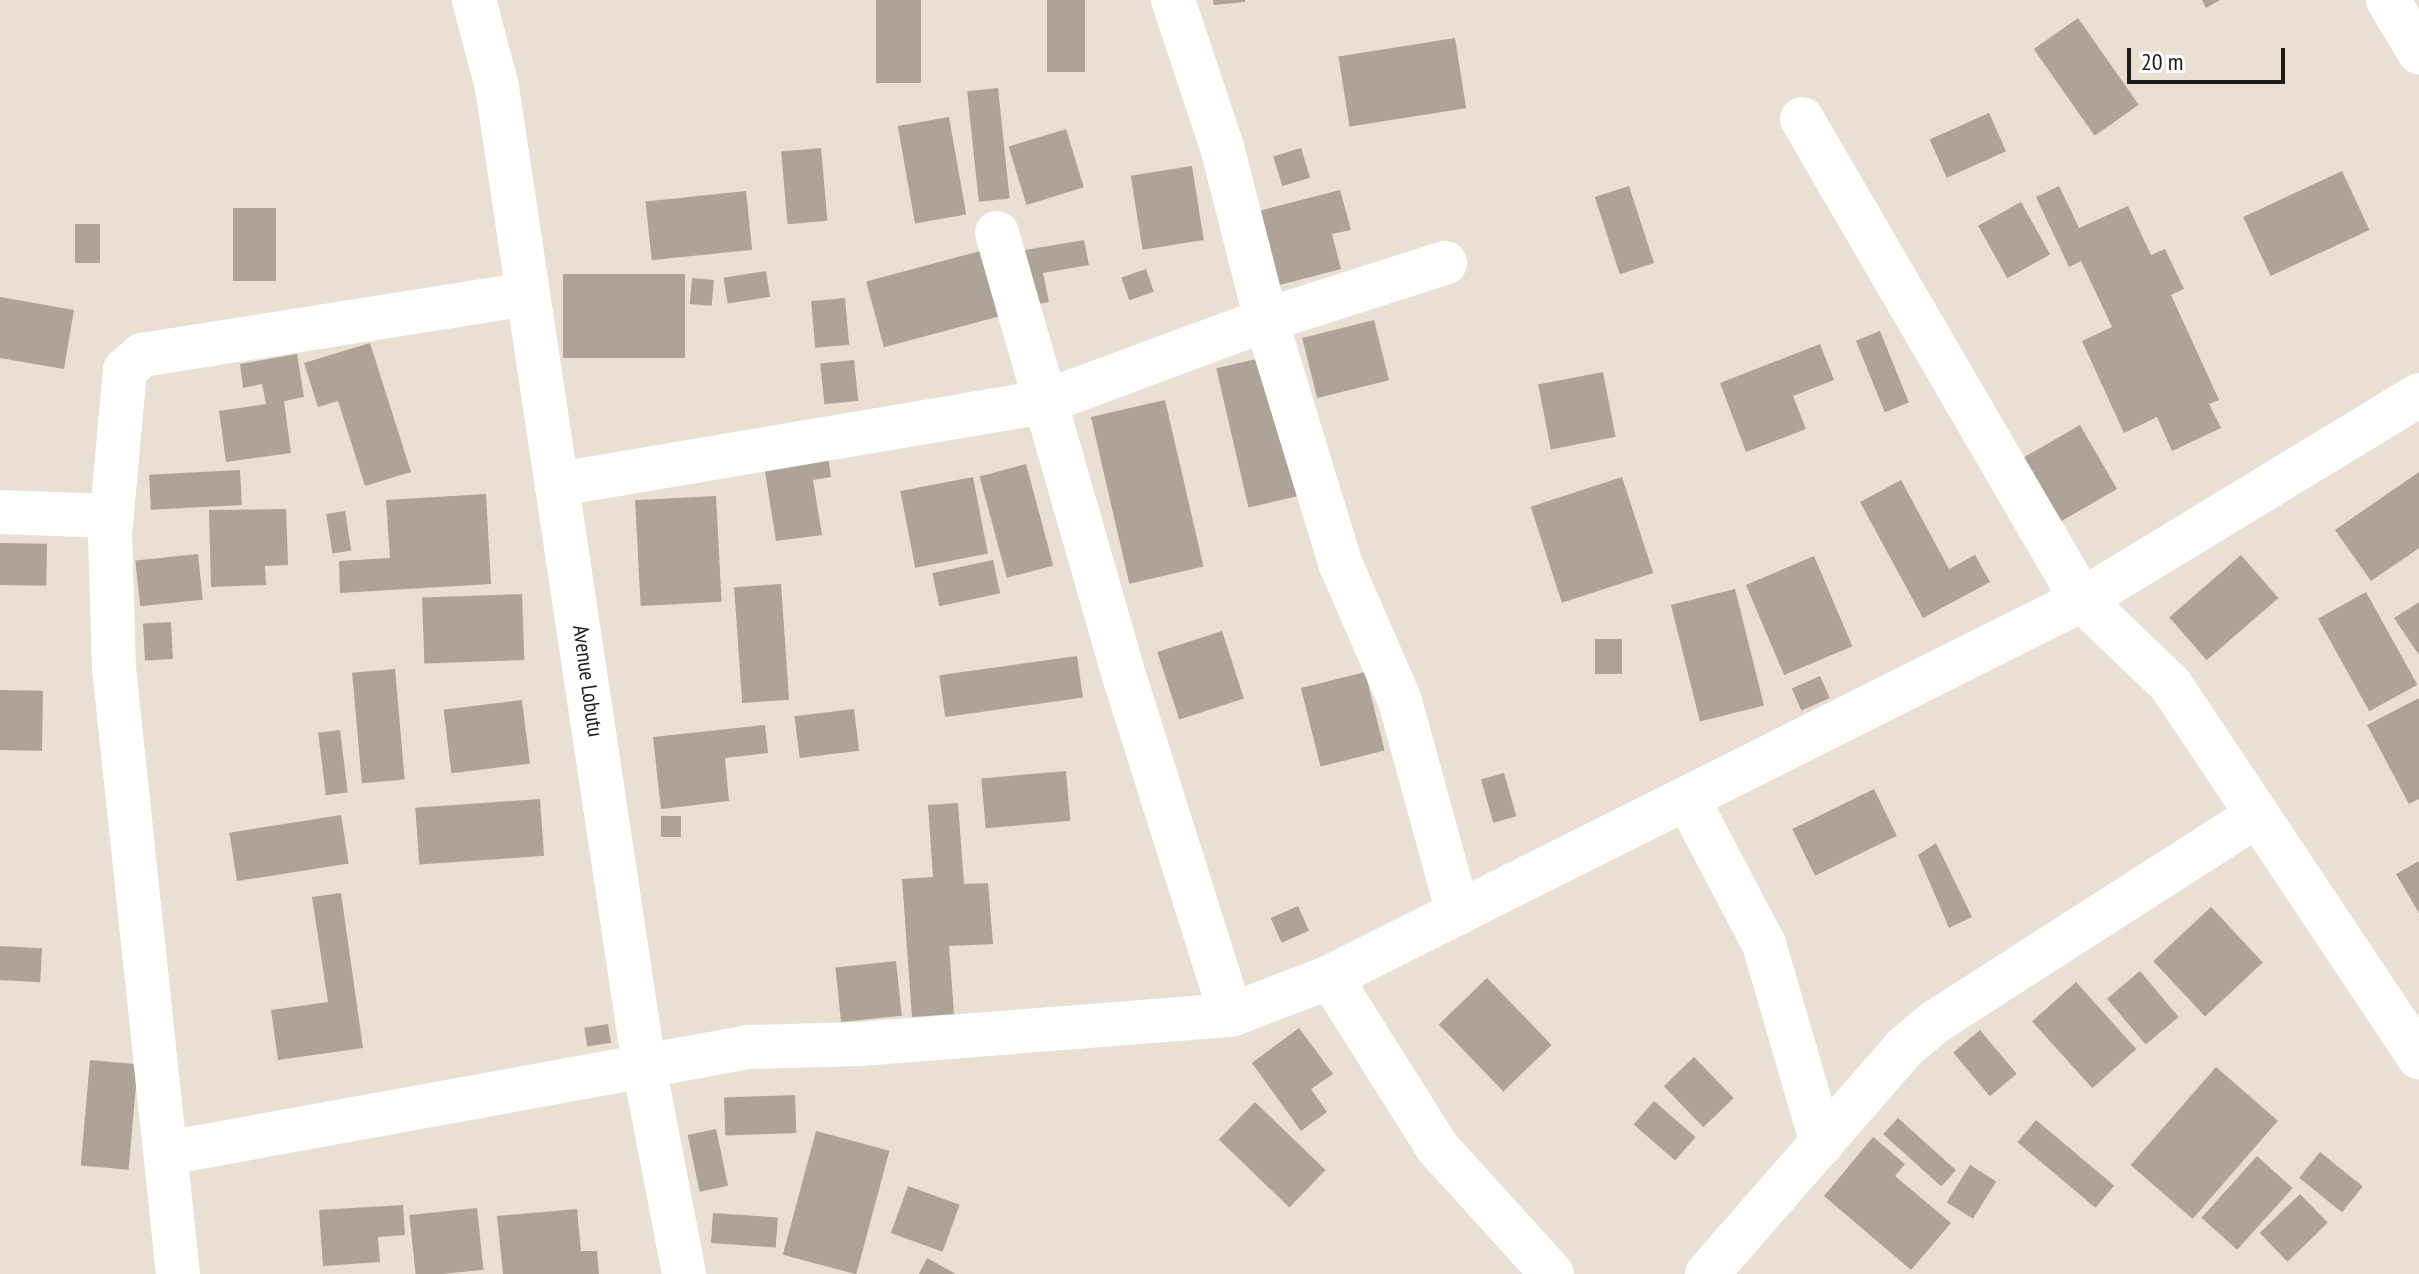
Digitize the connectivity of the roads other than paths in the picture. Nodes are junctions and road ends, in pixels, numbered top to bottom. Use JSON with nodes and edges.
{"nodes":[{"id":1,"x":474,"y":0,"type":"edge"},
{"id":2,"x":1173,"y":0,"type":"edge"},
{"id":3,"x":2388,"y":0,"type":"edge"},
{"id":4,"x":2419,"y":52,"type":"edge"},
{"id":5,"x":1802,"y":119,"type":"dead end"},
{"id":6,"x":997,"y":233,"type":"dead end"},
{"id":7,"x":1445,"y":263,"type":"dead end"},
{"id":8,"x":526,"y":294,"type":"junction"},
{"id":9,"x":1266,"y":320,"type":"junction"},
{"id":10,"x":2419,"y":395,"type":"edge"},
{"id":11,"x":1044,"y":402,"type":"junction"},
{"id":12,"x":559,"y":484,"type":"junction"},
{"id":13,"x":0,"y":512,"type":"edge"},
{"id":14,"x":112,"y":516,"type":"junction"},
{"id":15,"x":2082,"y":600,"type":"junction"},
{"id":16,"x":1688,"y":800,"type":"junction"},
{"id":17,"x":2256,"y":816,"type":"junction"},
{"id":18,"x":1458,"y":913,"type":"junction"},
{"id":19,"x":1330,"y":977,"type":"junction"},
{"id":20,"x":1231,"y":1015,"type":"junction"},
{"id":21,"x":2419,"y":1058,"type":"edge"},
{"id":22,"x":644,"y":1066,"type":"junction"},
{"id":23,"x":1822,"y":1144,"type":"junction"},
{"id":24,"x":167,"y":1153,"type":"junction"},
{"id":25,"x":178,"y":1274,"type":"edge"},
{"id":26,"x":684,"y":1274,"type":"edge"},
{"id":27,"x":1552,"y":1274,"type":"edge"},
{"id":28,"x":1707,"y":1274,"type":"edge"}],
"edges":[{"from":1,"to":8,"type":"street","name":"Avenue Lobutu"},
{"from":2,"to":9,"type":"street"},
{"from":3,"to":4,"type":"street"},
{"from":5,"to":15,"type":"street"},
{"from":6,"to":11,"type":"street"},
{"from":7,"to":9,"type":"street"},
{"from":8,"to":12,"type":"street","name":"Avenue Lobutu"},
{"from":8,"to":14,"type":"street"},
{"from":9,"to":11,"type":"street"},
{"from":9,"to":18,"type":"street"},
{"from":10,"to":15,"type":"street"},
{"from":11,"to":12,"type":"street"},
{"from":11,"to":20,"type":"street"},
{"from":12,"to":22,"type":"street","name":"Avenue Lobutu"},
{"from":13,"to":14,"type":"street"},
{"from":14,"to":24,"type":"street"},
{"from":15,"to":16,"type":"street"},
{"from":15,"to":17,"type":"street"},
{"from":16,"to":18,"type":"street"},
{"from":16,"to":23,"type":"street"},
{"from":17,"to":21,"type":"street"},
{"from":17,"to":23,"type":"street"},
{"from":18,"to":19,"type":"street"},
{"from":19,"to":20,"type":"street"},
{"from":19,"to":27,"type":"street"},
{"from":20,"to":22,"type":"street"},
{"from":22,"to":24,"type":"street"},
{"from":22,"to":26,"type":"street","name":"Avenue Lobutu"},
{"from":23,"to":28,"type":"street"},
{"from":24,"to":25,"type":"street"}]}
